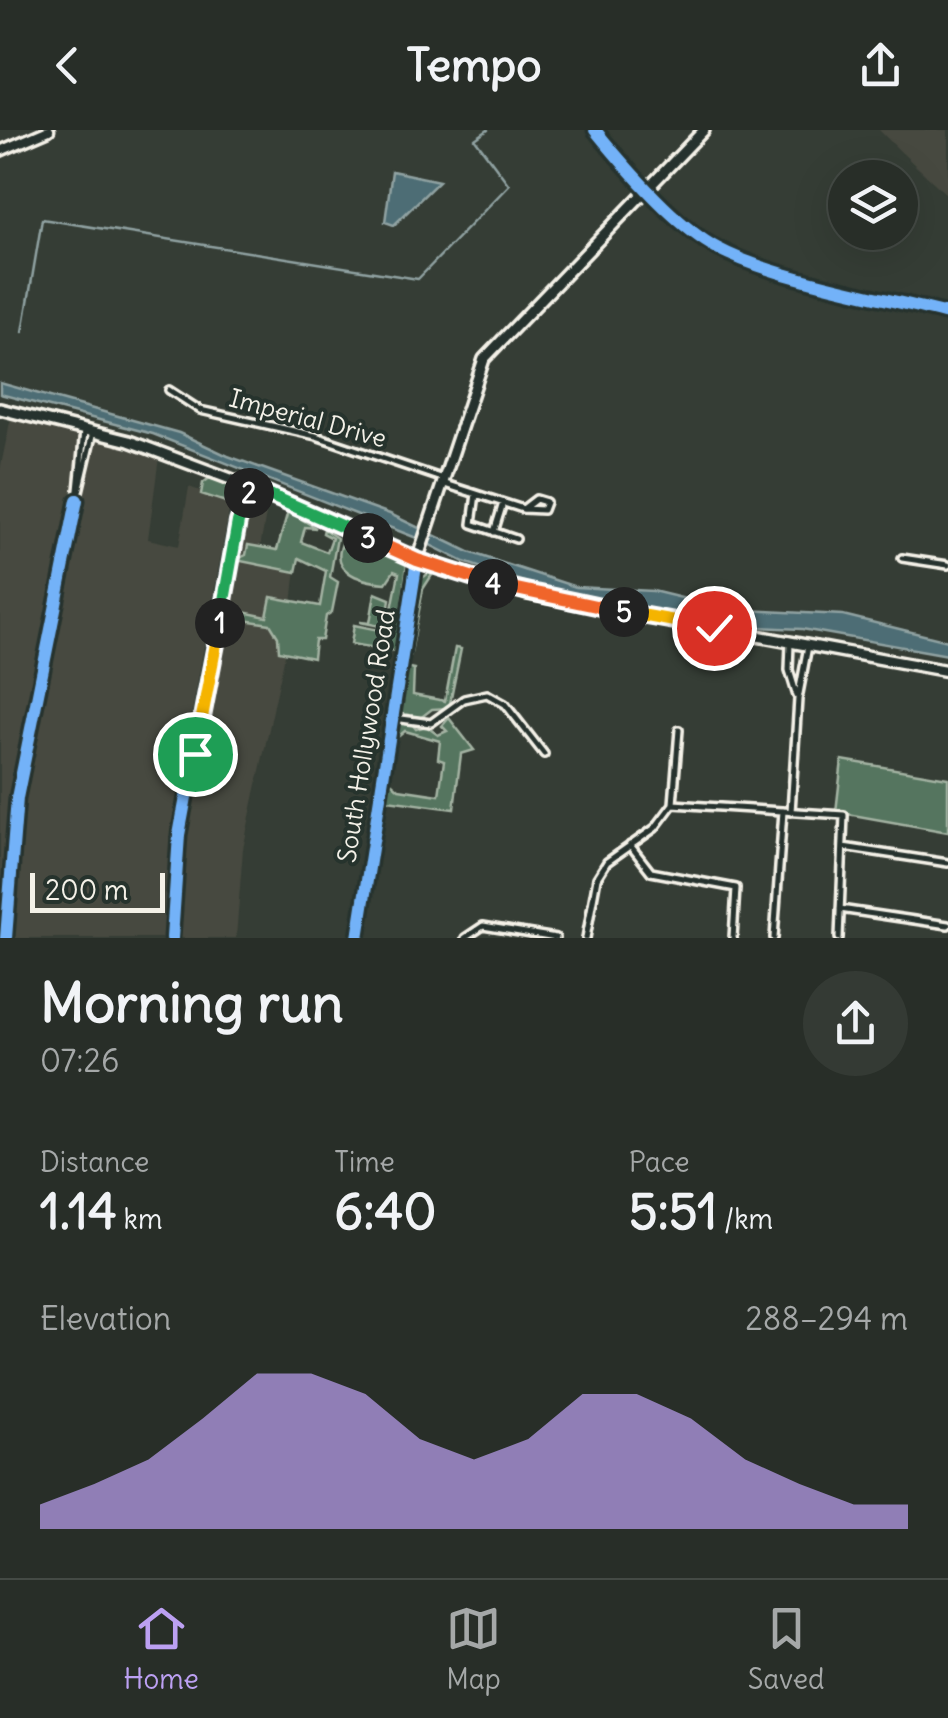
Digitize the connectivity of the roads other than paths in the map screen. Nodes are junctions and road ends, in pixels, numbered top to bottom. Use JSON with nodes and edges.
{"nodes":[{"id":1,"x":49,"y":130,"type":"edge"},
{"id":2,"x":595,"y":130,"type":"edge"},
{"id":3,"x":704,"y":130,"type":"edge"},
{"id":4,"x":0,"y":151,"type":"edge"},
{"id":5,"x":648,"y":187,"type":"junction"},
{"id":6,"x":948,"y":314,"type":"edge"},
{"id":7,"x":169,"y":390,"type":"dead end"},
{"id":8,"x":0,"y":410,"type":"edge"},
{"id":9,"x":89,"y":429,"type":"junction"},
{"id":10,"x":440,"y":480,"type":"junction"},
{"id":11,"x":248,"y":486,"type":"junction"},
{"id":12,"x":476,"y":494,"type":"junction"},
{"id":13,"x":503,"y":503,"type":"junction"},
{"id":14,"x":523,"y":509,"type":"dead end"},
{"id":15,"x":494,"y":532,"type":"junction"},
{"id":16,"x":516,"y":540,"type":"dead end"},
{"id":17,"x":902,"y":558,"type":"dead end"},
{"id":18,"x":417,"y":560,"type":"junction"},
{"id":19,"x":948,"y":564,"type":"edge"},
{"id":20,"x":790,"y":642,"type":"junction"},
{"id":21,"x":808,"y":646,"type":"junction"},
{"id":22,"x":948,"y":671,"type":"edge"},
{"id":23,"x":798,"y":699,"type":"junction"},
{"id":24,"x":391,"y":718,"type":"junction"},
{"id":25,"x":679,"y":730,"type":"dead end"},
{"id":26,"x":544,"y":754,"type":"dead end"},
{"id":27,"x":673,"y":804,"type":"junction"},
{"id":28,"x":787,"y":811,"type":"junction"},
{"id":29,"x":630,"y":845,"type":"junction"},
{"id":30,"x":843,"y":847,"type":"junction"},
{"id":31,"x":948,"y":863,"type":"edge"},
{"id":32,"x":840,"y":909,"type":"junction"},
{"id":33,"x":948,"y":925,"type":"edge"},
{"id":34,"x":6,"y":938,"type":"edge"},
{"id":35,"x":172,"y":938,"type":"edge"},
{"id":36,"x":358,"y":938,"type":"edge"},
{"id":37,"x":466,"y":938,"type":"edge"},
{"id":38,"x":556,"y":938,"type":"edge"},
{"id":39,"x":586,"y":938,"type":"edge"},
{"id":40,"x":733,"y":938,"type":"edge"},
{"id":41,"x":774,"y":938,"type":"edge"},
{"id":42,"x":838,"y":938,"type":"edge"}],
"edges":[{"from":1,"to":4,"type":"street"},
{"from":2,"to":5,"type":"street"},
{"from":3,"to":5,"type":"main road","name":"South Hollywood Road"},
{"from":5,"to":6,"type":"street"},
{"from":5,"to":10,"type":"main road","name":"South Hollywood Road"},
{"from":7,"to":10,"type":"street","name":"Imperial Drive"},
{"from":8,"to":9,"type":"main road"},
{"from":9,"to":11,"type":"main road"},
{"from":9,"to":34,"type":"street"},
{"from":10,"to":12,"type":"street","name":"Imperial Drive"},
{"from":10,"to":18,"type":"main road","name":"South Hollywood Road"},
{"from":11,"to":18,"type":"main road"},
{"from":11,"to":35,"type":"street"},
{"from":12,"to":13,"type":"street","name":"Imperial Drive"},
{"from":12,"to":15,"type":"street"},
{"from":13,"to":14,"type":"street","name":"Imperial Drive"},
{"from":13,"to":15,"type":"street"},
{"from":15,"to":16,"type":"street"},
{"from":17,"to":19,"type":"street"},
{"from":18,"to":20,"type":"main road"},
{"from":18,"to":24,"type":"street","name":"South Hollywood Road"},
{"from":20,"to":21,"type":"main road"},
{"from":20,"to":23,"type":"street"},
{"from":21,"to":22,"type":"main road"},
{"from":21,"to":23,"type":"street"},
{"from":23,"to":28,"type":"street"},
{"from":24,"to":26,"type":"street"},
{"from":24,"to":36,"type":"street","name":"South Hollywood Road"},
{"from":25,"to":27,"type":"street"},
{"from":27,"to":28,"type":"street"},
{"from":27,"to":29,"type":"street"},
{"from":28,"to":30,"type":"street"},
{"from":28,"to":41,"type":"street"},
{"from":29,"to":39,"type":"street"},
{"from":29,"to":40,"type":"street"},
{"from":30,"to":31,"type":"street"},
{"from":30,"to":32,"type":"street"},
{"from":32,"to":33,"type":"street"},
{"from":32,"to":42,"type":"street"},
{"from":37,"to":38,"type":"street"}]}
